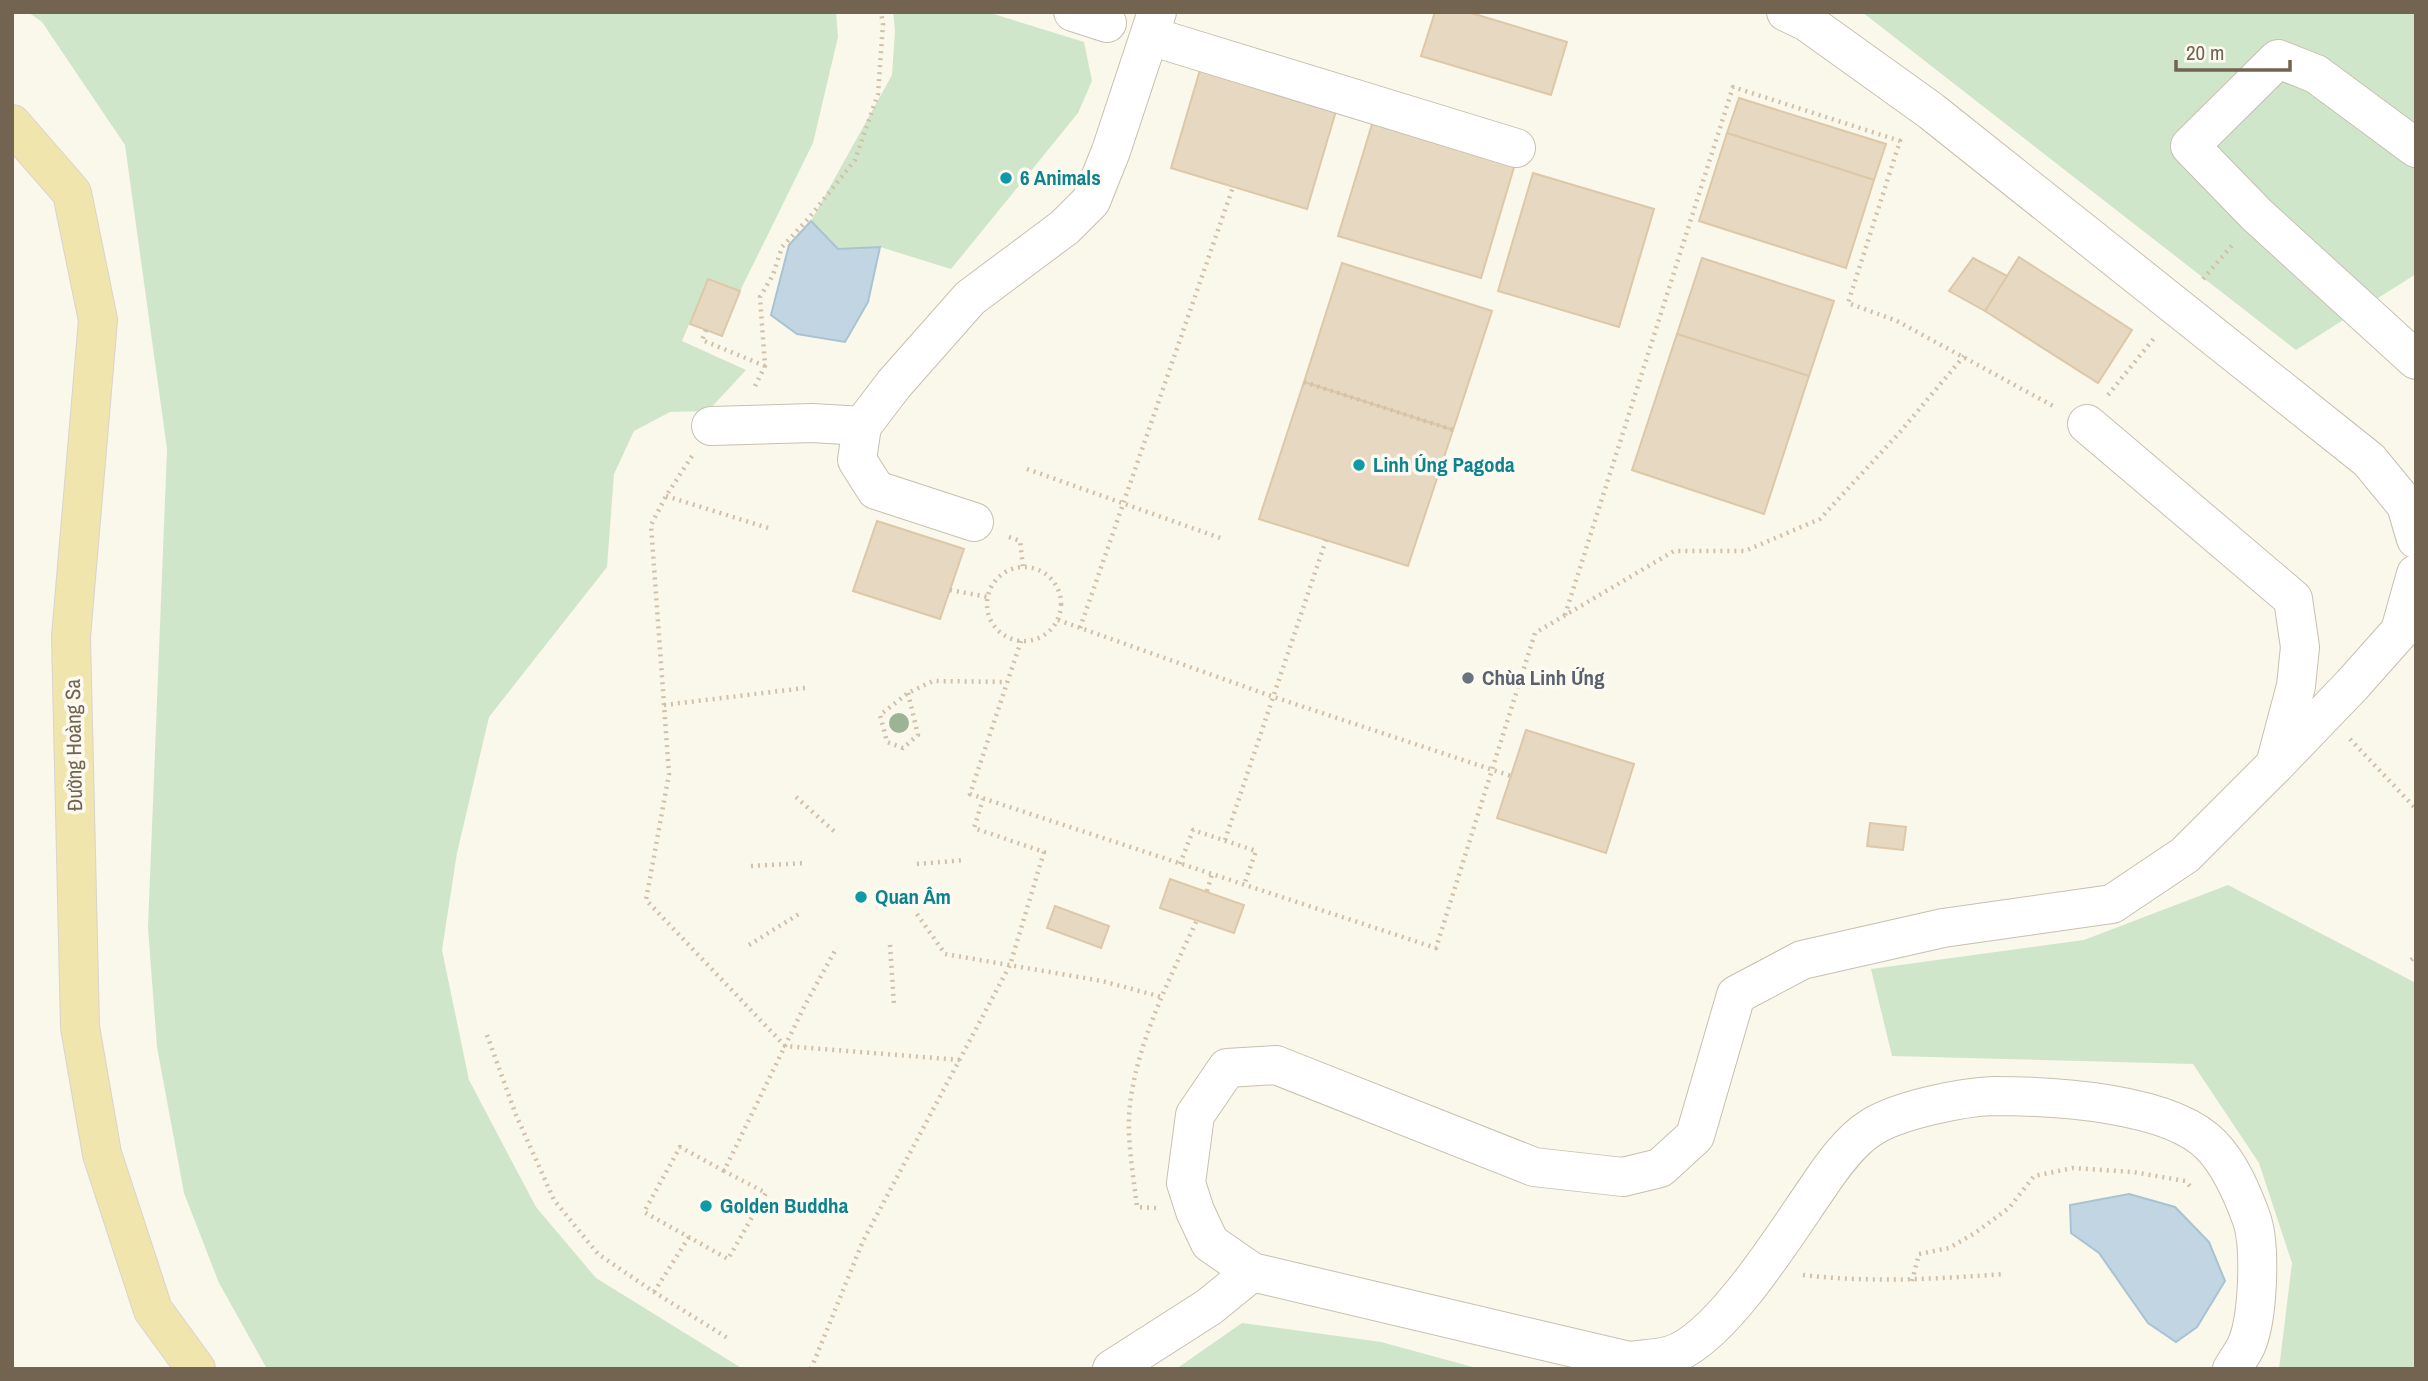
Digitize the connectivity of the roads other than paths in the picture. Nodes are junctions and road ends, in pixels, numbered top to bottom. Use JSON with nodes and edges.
{"nodes":[{"id":1,"x":1786,"y":12,"type":"edge"},
{"id":2,"x":1154,"y":24,"type":"edge"},
{"id":3,"x":12,"y":124,"type":"edge"},
{"id":4,"x":1516,"y":148,"type":"dead end"},
{"id":5,"x":2416,"y":148,"type":"edge"},
{"id":6,"x":2416,"y":360,"type":"edge"},
{"id":7,"x":2087,"y":424,"type":"road end"},
{"id":8,"x":711,"y":426,"type":"road end"},
{"id":9,"x":862,"y":426,"type":"junction"},
{"id":10,"x":974,"y":522,"type":"dead end"},
{"id":11,"x":2416,"y":539,"type":"edge"},
{"id":12,"x":2416,"y":574,"type":"edge"},
{"id":13,"x":2408,"y":622,"type":"edge"},
{"id":14,"x":2275,"y":765,"type":"junction"},
{"id":15,"x":1252,"y":1272,"type":"junction"},
{"id":16,"x":196,"y":1369,"type":"edge"},
{"id":17,"x":1112,"y":1369,"type":"edge"},
{"id":18,"x":2232,"y":1369,"type":"edge"}],
"edges":[{"from":1,"to":11,"type":"lane"},
{"from":2,"to":4,"type":"lane"},
{"from":2,"to":9,"type":"lane"},
{"from":3,"to":16,"type":"main road","name":"Đường Hoàng Sa"},
{"from":5,"to":6,"type":"lane"},
{"from":7,"to":14,"type":"lane"},
{"from":8,"to":9,"type":"lane"},
{"from":9,"to":10,"type":"lane"},
{"from":12,"to":13,"type":"lane"},
{"from":13,"to":14,"type":"lane"},
{"from":14,"to":15,"type":"lane"},
{"from":15,"to":17,"type":"lane"},
{"from":15,"to":18,"type":"lane"}]}
